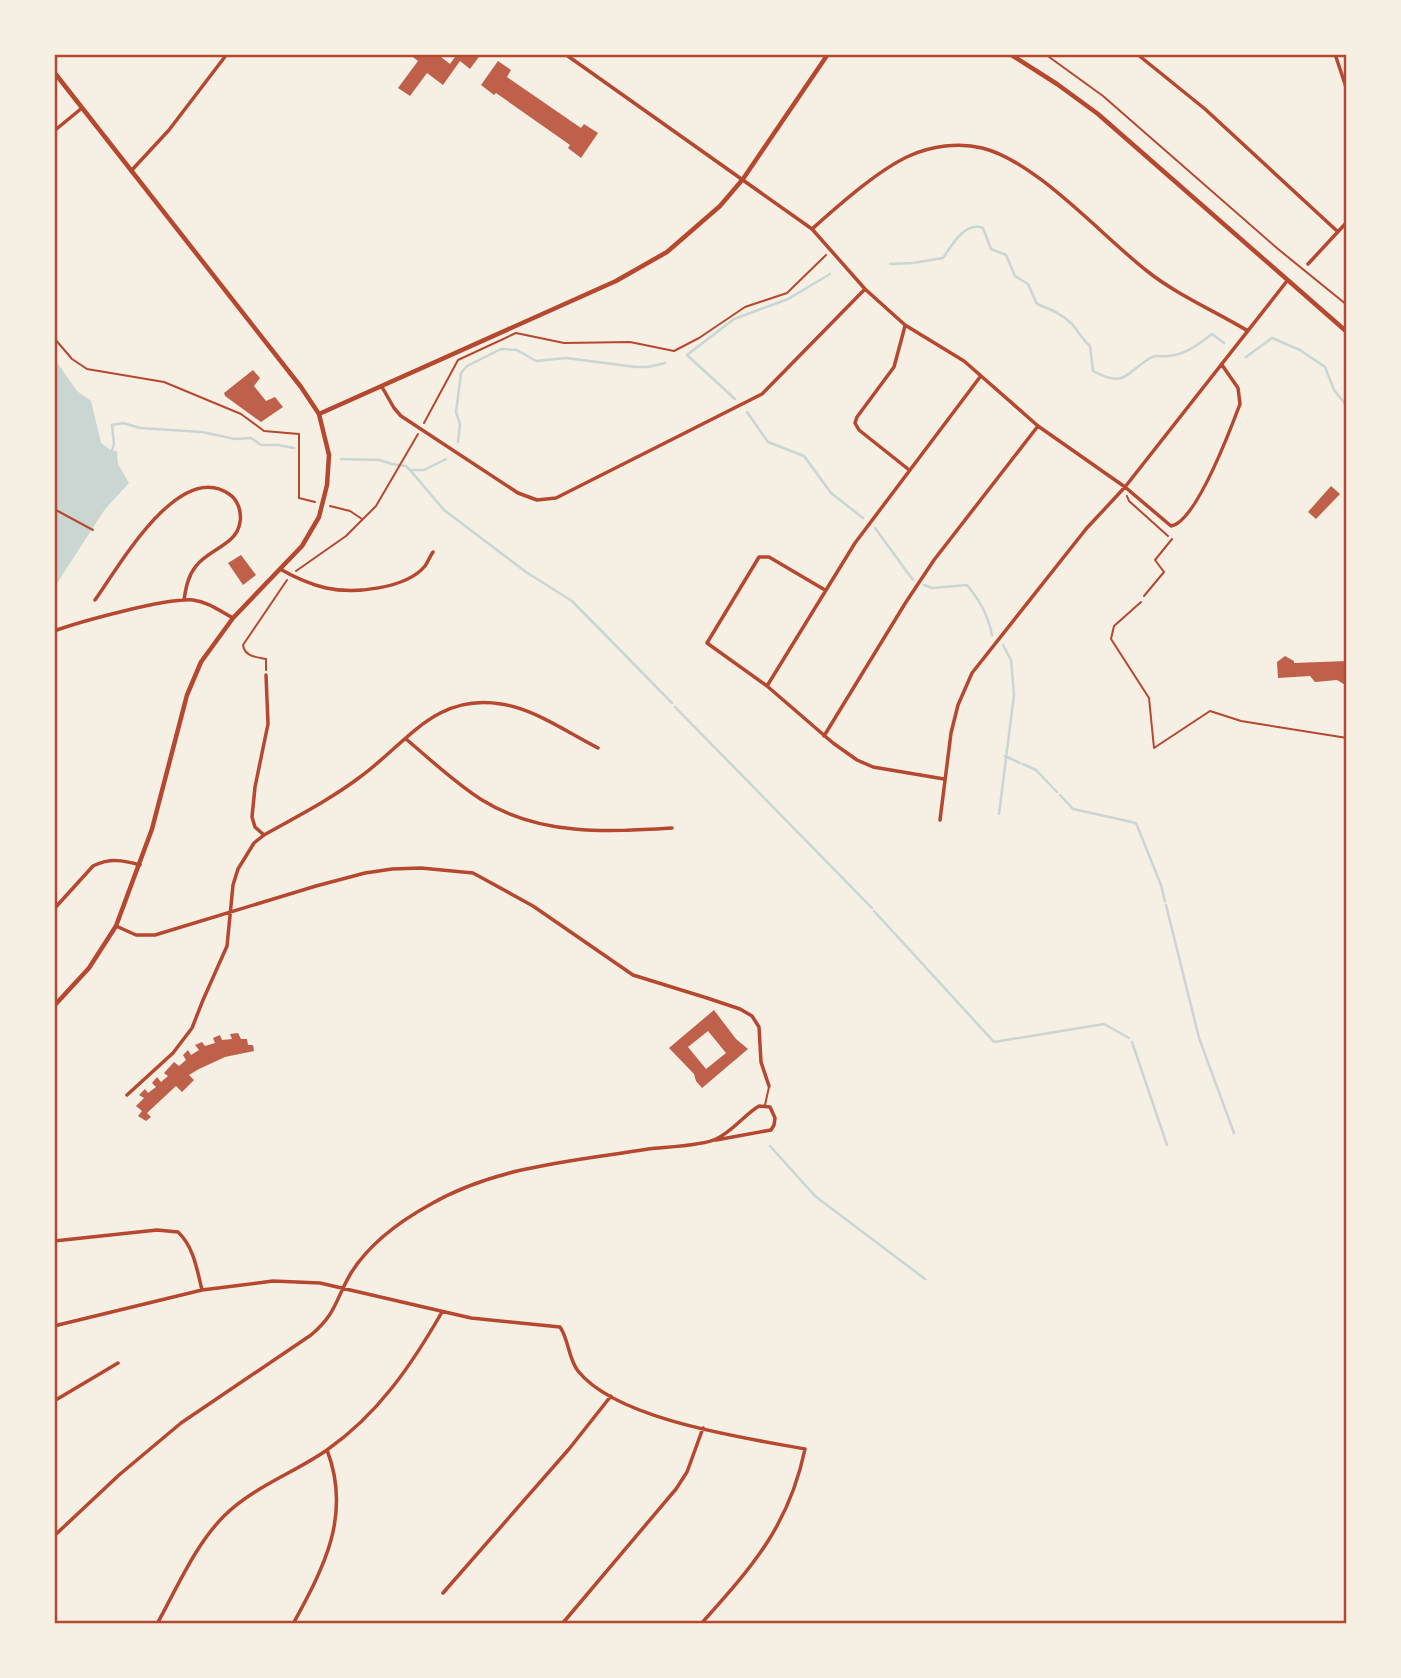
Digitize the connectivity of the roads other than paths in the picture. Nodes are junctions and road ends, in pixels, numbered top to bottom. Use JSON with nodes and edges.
{"nodes":[{"id":1,"x":227,"y":54,"type":"edge"},
{"id":2,"x":565,"y":54,"type":"edge"},
{"id":3,"x":828,"y":54,"type":"edge"},
{"id":4,"x":1010,"y":54,"type":"edge"},
{"id":5,"x":1137,"y":54,"type":"edge"},
{"id":6,"x":1335,"y":54,"type":"edge"},
{"id":7,"x":54,"y":72,"type":"edge"},
{"id":8,"x":1347,"y":90,"type":"edge"},
{"id":9,"x":82,"y":108,"type":"junction"},
{"id":10,"x":54,"y":131,"type":"edge"},
{"id":11,"x":131,"y":171,"type":"junction"},
{"id":12,"x":743,"y":180,"type":"junction"},
{"id":13,"x":1347,"y":222,"type":"edge"},
{"id":14,"x":812,"y":229,"type":"junction"},
{"id":15,"x":1337,"y":231,"type":"junction"},
{"id":16,"x":1308,"y":264,"type":"dead end"},
{"id":17,"x":1287,"y":281,"type":"junction"},
{"id":18,"x":865,"y":289,"type":"junction"},
{"id":19,"x":905,"y":325,"type":"junction"},
{"id":20,"x":1248,"y":331,"type":"junction"},
{"id":21,"x":1347,"y":332,"type":"edge"},
{"id":22,"x":1222,"y":365,"type":"junction"},
{"id":23,"x":980,"y":377,"type":"junction"},
{"id":24,"x":382,"y":386,"type":"junction"},
{"id":25,"x":319,"y":414,"type":"junction"},
{"id":26,"x":1038,"y":426,"type":"junction"},
{"id":27,"x":908,"y":469,"type":"junction"},
{"id":28,"x":1125,"y":487,"type":"junction"},
{"id":29,"x":1172,"y":539,"type":"road end"},
{"id":30,"x":433,"y":552,"type":"dead end"},
{"id":31,"x":279,"y":569,"type":"junction"},
{"id":32,"x":825,"y":590,"type":"junction"},
{"id":33,"x":1144,"y":596,"type":"road end"},
{"id":34,"x":95,"y":600,"type":"dead end"},
{"id":35,"x":184,"y":600,"type":"junction"},
{"id":36,"x":233,"y":618,"type":"junction"},
{"id":37,"x":54,"y":631,"type":"edge"},
{"id":38,"x":266,"y":675,"type":"road end"},
{"id":39,"x":767,"y":687,"type":"junction"},
{"id":40,"x":824,"y":736,"type":"junction"},
{"id":41,"x":406,"y":739,"type":"junction"},
{"id":42,"x":598,"y":748,"type":"dead end"},
{"id":43,"x":944,"y":779,"type":"junction"},
{"id":44,"x":940,"y":820,"type":"dead end"},
{"id":45,"x":672,"y":828,"type":"dead end"},
{"id":46,"x":264,"y":835,"type":"junction"},
{"id":47,"x":141,"y":866,"type":"junction"},
{"id":48,"x":54,"y":909,"type":"edge"},
{"id":49,"x":230,"y":913,"type":"junction"},
{"id":50,"x":116,"y":926,"type":"junction"},
{"id":51,"x":54,"y":1006,"type":"edge"},
{"id":52,"x":769,"y":1086,"type":"joint"},
{"id":53,"x":127,"y":1095,"type":"dead end"},
{"id":54,"x":765,"y":1106,"type":"junction"},
{"id":55,"x":716,"y":1140,"type":"junction"},
{"id":56,"x":54,"y":1241,"type":"edge"},
{"id":57,"x":344,"y":1287,"type":"junction"},
{"id":58,"x":202,"y":1290,"type":"junction"},
{"id":59,"x":442,"y":1312,"type":"junction"},
{"id":60,"x":54,"y":1326,"type":"edge"},
{"id":61,"x":118,"y":1363,"type":"dead end"},
{"id":62,"x":611,"y":1396,"type":"junction"},
{"id":63,"x":54,"y":1401,"type":"edge"},
{"id":64,"x":703,"y":1428,"type":"junction"},
{"id":65,"x":327,"y":1450,"type":"junction"},
{"id":66,"x":54,"y":1536,"type":"edge"},
{"id":67,"x":443,"y":1593,"type":"dead end"},
{"id":68,"x":157,"y":1624,"type":"edge"},
{"id":69,"x":293,"y":1624,"type":"edge"},
{"id":70,"x":562,"y":1624,"type":"edge"},
{"id":71,"x":701,"y":1624,"type":"edge"}],
"edges":[{"from":1,"to":11,"type":"street"},
{"from":2,"to":12,"type":"street"},
{"from":3,"to":12,"type":"main road"},
{"from":4,"to":17,"type":"main road"},
{"from":5,"to":15,"type":"street"},
{"from":6,"to":8,"type":"street"},
{"from":7,"to":9,"type":"main road"},
{"from":9,"to":10,"type":"street"},
{"from":9,"to":11,"type":"main road"},
{"from":11,"to":25,"type":"main road"},
{"from":12,"to":14,"type":"street"},
{"from":12,"to":24,"type":"main road"},
{"from":13,"to":15,"type":"street"},
{"from":14,"to":18,"type":"street"},
{"from":14,"to":20,"type":"street"},
{"from":15,"to":16,"type":"street"},
{"from":17,"to":20,"type":"street"},
{"from":17,"to":21,"type":"main road"},
{"from":18,"to":19,"type":"street"},
{"from":18,"to":24,"type":"street"},
{"from":19,"to":23,"type":"street"},
{"from":19,"to":27,"type":"street"},
{"from":20,"to":22,"type":"street"},
{"from":22,"to":28,"type":"street"},
{"from":22,"to":28,"type":"street"},
{"from":23,"to":26,"type":"street"},
{"from":23,"to":27,"type":"street"},
{"from":24,"to":25,"type":"main road"},
{"from":25,"to":31,"type":"main road"},
{"from":26,"to":28,"type":"street"},
{"from":26,"to":40,"type":"street"},
{"from":27,"to":32,"type":"street"},
{"from":28,"to":43,"type":"street"},
{"from":29,"to":33,"type":"lane"},
{"from":30,"to":31,"type":"street"},
{"from":31,"to":36,"type":"main road"},
{"from":32,"to":39,"type":"street"},
{"from":32,"to":39,"type":"street"},
{"from":34,"to":35,"type":"street"},
{"from":35,"to":36,"type":"street"},
{"from":35,"to":37,"type":"street"},
{"from":36,"to":47,"type":"main road"},
{"from":38,"to":46,"type":"street"},
{"from":39,"to":40,"type":"street"},
{"from":40,"to":43,"type":"street"},
{"from":41,"to":42,"type":"street"},
{"from":41,"to":45,"type":"street"},
{"from":41,"to":46,"type":"street"},
{"from":43,"to":44,"type":"street"},
{"from":46,"to":49,"type":"street"},
{"from":47,"to":48,"type":"street"},
{"from":47,"to":50,"type":"main road"},
{"from":49,"to":50,"type":"street"},
{"from":49,"to":52,"type":"street"},
{"from":49,"to":53,"type":"street"},
{"from":50,"to":51,"type":"main road"},
{"from":52,"to":54,"type":"lane"},
{"from":54,"to":55,"type":"street"},
{"from":54,"to":55,"type":"street"},
{"from":55,"to":57,"type":"street"},
{"from":56,"to":58,"type":"street"},
{"from":57,"to":58,"type":"street"},
{"from":57,"to":59,"type":"street"},
{"from":57,"to":66,"type":"street"},
{"from":58,"to":60,"type":"street"},
{"from":59,"to":62,"type":"street"},
{"from":59,"to":65,"type":"street"},
{"from":61,"to":63,"type":"street"},
{"from":62,"to":64,"type":"street"},
{"from":62,"to":67,"type":"street"},
{"from":64,"to":70,"type":"street"},
{"from":64,"to":71,"type":"street"},
{"from":65,"to":68,"type":"street"},
{"from":65,"to":69,"type":"street"}]}
